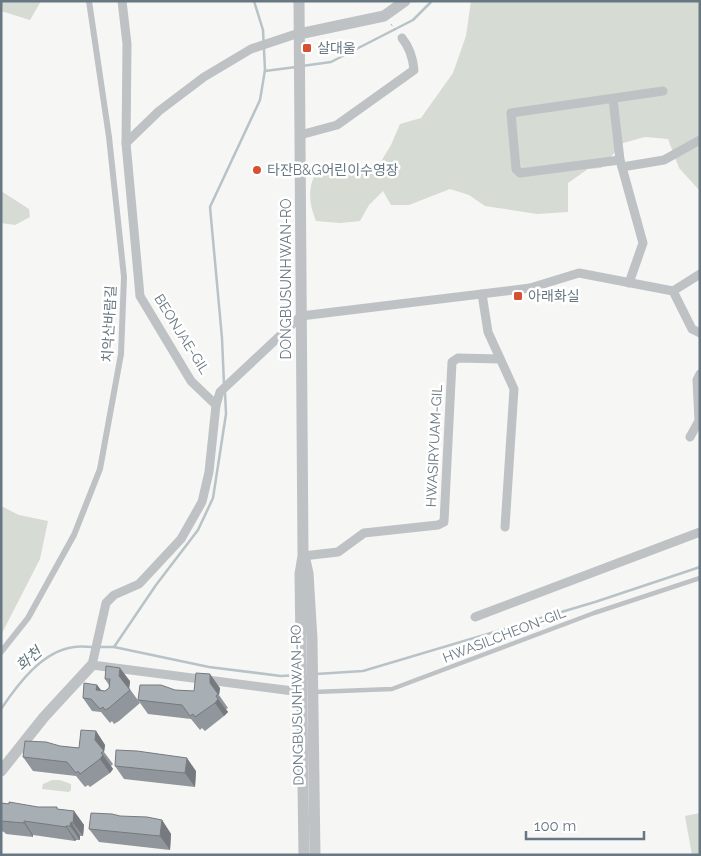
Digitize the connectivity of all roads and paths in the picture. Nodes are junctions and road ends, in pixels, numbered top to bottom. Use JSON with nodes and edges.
{"nodes":[{"id":1,"x":89,"y":1,"type":"edge"},
{"id":2,"x":122,"y":1,"type":"edge"},
{"id":3,"x":299,"y":1,"type":"edge"},
{"id":4,"x":405,"y":1,"type":"edge"},
{"id":5,"x":390,"y":23,"type":"dead end"},
{"id":6,"x":297,"y":34,"type":"junction"},
{"id":7,"x":402,"y":38,"type":"joint"},
{"id":8,"x":664,"y":91,"type":"dead end"},
{"id":9,"x":613,"y":99,"type":"junction"},
{"id":10,"x":300,"y":135,"type":"junction"},
{"id":11,"x":700,"y":140,"type":"edge"},
{"id":12,"x":126,"y":143,"type":"junction"},
{"id":13,"x":621,"y":163,"type":"junction"},
{"id":14,"x":700,"y":274,"type":"edge"},
{"id":15,"x":628,"y":283,"type":"junction"},
{"id":16,"x":672,"y":291,"type":"junction"},
{"id":17,"x":482,"y":294,"type":"junction"},
{"id":18,"x":301,"y":316,"type":"junction"},
{"id":19,"x":700,"y":333,"type":"edge"},
{"id":20,"x":500,"y":359,"type":"junction"},
{"id":21,"x":700,"y":374,"type":"edge"},
{"id":22,"x":216,"y":405,"type":"junction"},
{"id":23,"x":690,"y":437,"type":"dead end"},
{"id":24,"x":505,"y":528,"type":"dead end"},
{"id":25,"x":700,"y":532,"type":"edge"},
{"id":26,"x":304,"y":556,"type":"junction"},
{"id":27,"x":700,"y":578,"type":"edge"},
{"id":28,"x":475,"y":617,"type":"dead end"},
{"id":29,"x":1,"y":652,"type":"edge"},
{"id":30,"x":93,"y":662,"type":"junction"},
{"id":31,"x":307,"y":688,"type":"junction"},
{"id":32,"x":1,"y":771,"type":"edge"},
{"id":33,"x":304,"y":855,"type":"edge"},
{"id":34,"x":315,"y":855,"type":"edge"}],
"edges":[{"from":1,"to":29,"type":"street","name":"치악산바람길"},
{"from":2,"to":12,"type":"street","name":"BEONJAE-GIL"},
{"from":3,"to":6,"type":"street","name":"DONGBUSUNHWAN-RO"},
{"from":4,"to":6,"type":"street"},
{"from":5,"to":7,"type":"path"},
{"from":6,"to":10,"type":"street","name":"DONGBUSUNHWAN-RO"},
{"from":6,"to":12,"type":"street"},
{"from":7,"to":10,"type":"street"},
{"from":8,"to":9,"type":"street"},
{"from":9,"to":13,"type":"street"},
{"from":9,"to":13,"type":"street"},
{"from":10,"to":18,"type":"street","name":"DONGBUSUNHWAN-RO"},
{"from":11,"to":13,"type":"street"},
{"from":12,"to":22,"type":"street","name":"BEONJAE-GIL"},
{"from":13,"to":15,"type":"street"},
{"from":14,"to":16,"type":"street"},
{"from":15,"to":16,"type":"street"},
{"from":15,"to":17,"type":"street"},
{"from":16,"to":19,"type":"street"},
{"from":17,"to":18,"type":"street"},
{"from":17,"to":20,"type":"street"},
{"from":18,"to":22,"type":"street"},
{"from":18,"to":26,"type":"street","name":"DONGBUSUNHWAN-RO"},
{"from":20,"to":24,"type":"street"},
{"from":20,"to":26,"type":"street","name":"HWASIRYUAM-GIL"},
{"from":21,"to":23,"type":"street"},
{"from":22,"to":30,"type":"street"},
{"from":25,"to":28,"type":"street"},
{"from":26,"to":31,"type":"street","name":"DONGBUSUNHWAN-RO"},
{"from":27,"to":31,"type":"lane","name":"HWASILCHEON-GIL"},
{"from":30,"to":31,"type":"street"},
{"from":30,"to":32,"type":"street"},
{"from":31,"to":33,"type":"street","name":"DONGBUSUNHWAN-RO"},
{"from":31,"to":34,"type":"street","name":"DONGBUSUNHWAN-RO"}]}
